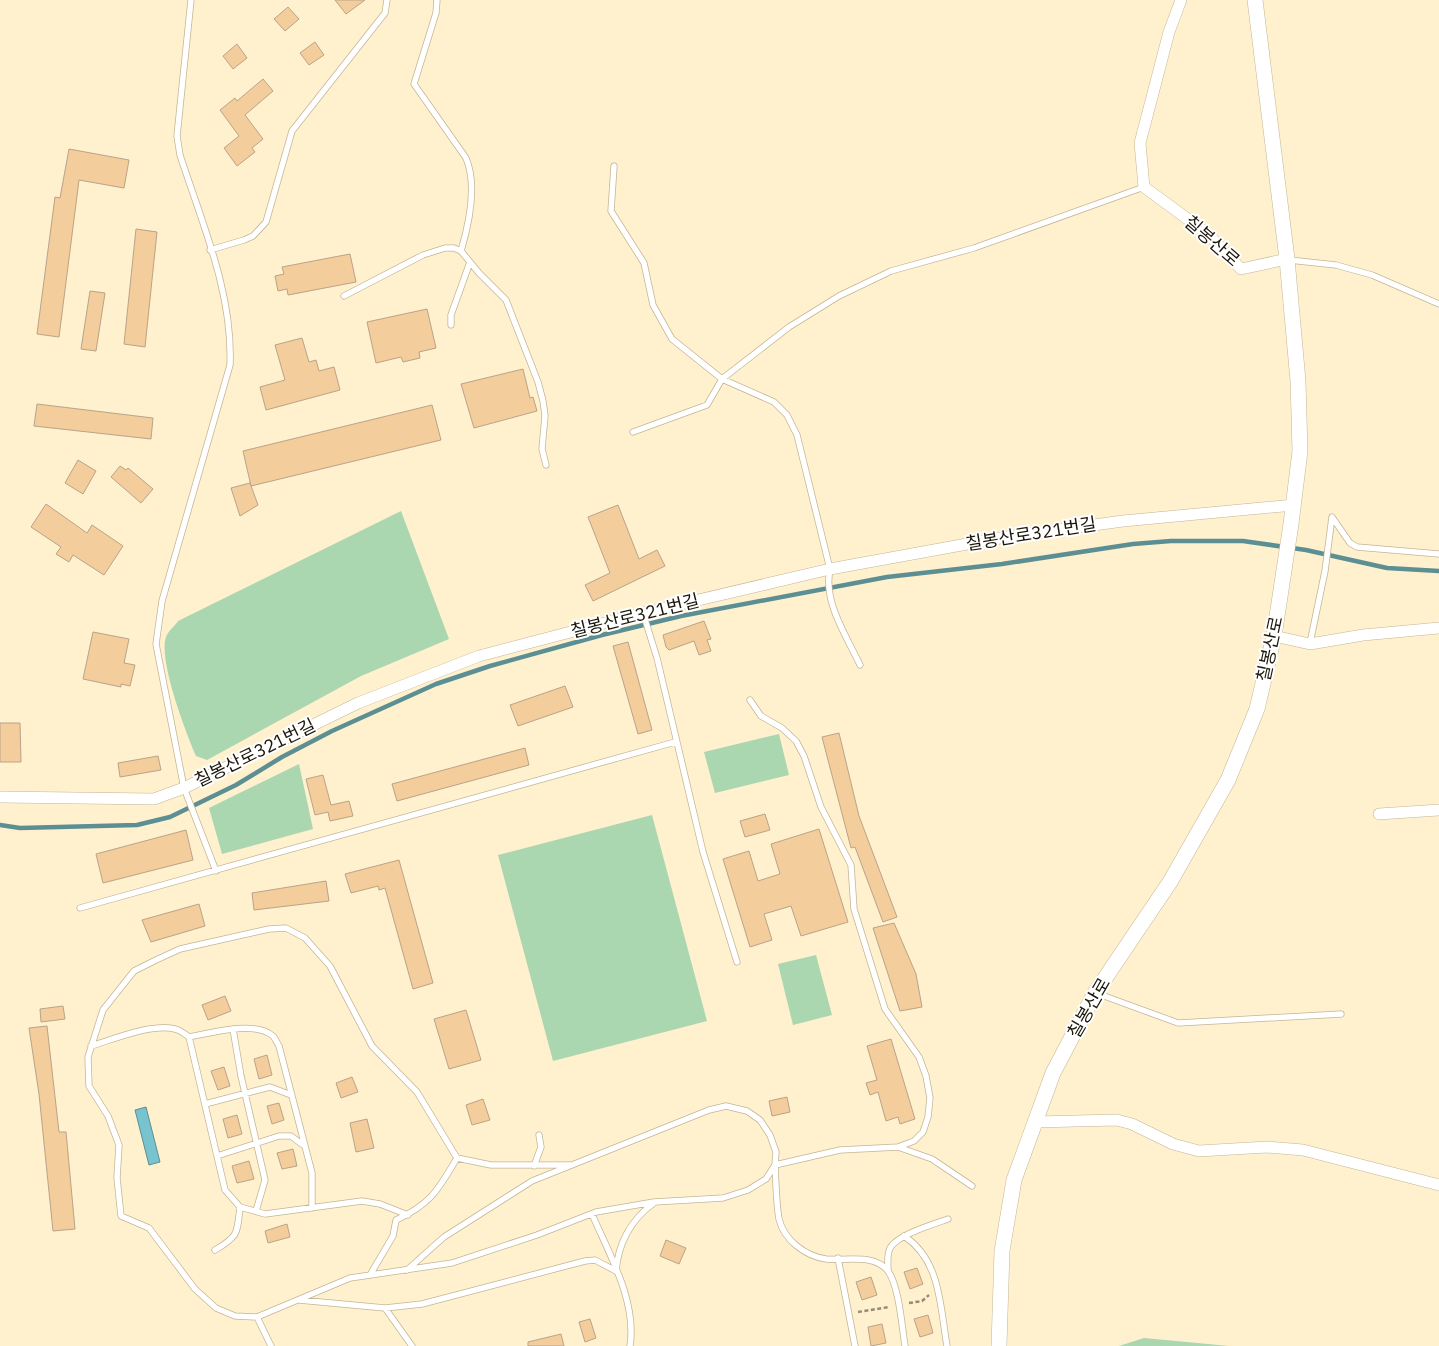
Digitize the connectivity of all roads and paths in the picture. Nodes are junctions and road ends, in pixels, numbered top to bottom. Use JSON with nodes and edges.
{"nodes":[{"id":1,"x":191,"y":0,"type":"edge"},
{"id":2,"x":387,"y":0,"type":"edge"},
{"id":3,"x":437,"y":0,"type":"edge"},
{"id":4,"x":1181,"y":0,"type":"edge"},
{"id":5,"x":1254,"y":0,"type":"edge"},
{"id":6,"x":614,"y":166,"type":"dead end"},
{"id":7,"x":1144,"y":187,"type":"junction"},
{"id":8,"x":210,"y":250,"type":"junction"},
{"id":9,"x":461,"y":251,"type":"junction"},
{"id":10,"x":1287,"y":259,"type":"junction"},
{"id":11,"x":470,"y":262,"type":"junction"},
{"id":12,"x":344,"y":296,"type":"dead end"},
{"id":13,"x":1439,"y":304,"type":"edge"},
{"id":14,"x":452,"y":325,"type":"dead end"},
{"id":15,"x":722,"y":379,"type":"junction"},
{"id":16,"x":633,"y":432,"type":"dead end"},
{"id":17,"x":546,"y":465,"type":"dead end"},
{"id":18,"x":1294,"y":505,"type":"junction"},
{"id":19,"x":1439,"y":554,"type":"edge"},
{"id":20,"x":829,"y":574,"type":"junction"},
{"id":21,"x":643,"y":613,"type":"junction"},
{"id":22,"x":1439,"y":628,"type":"edge"},
{"id":23,"x":1274,"y":636,"type":"junction"},
{"id":24,"x":1310,"y":644,"type":"junction"},
{"id":25,"x":860,"y":664,"type":"dead end"},
{"id":26,"x":750,"y":700,"type":"dead end"},
{"id":27,"x":675,"y":742,"type":"junction"},
{"id":28,"x":184,"y":788,"type":"junction"},
{"id":29,"x":0,"y":796,"type":"edge"},
{"id":30,"x":1439,"y":810,"type":"edge"},
{"id":31,"x":1380,"y":814,"type":"dead end"},
{"id":32,"x":216,"y":871,"type":"junction"},
{"id":33,"x":80,"y":908,"type":"dead end"},
{"id":34,"x":736,"y":962,"type":"dead end"},
{"id":35,"x":1095,"y":993,"type":"junction"},
{"id":36,"x":1341,"y":1014,"type":"dead end"},
{"id":37,"x":233,"y":1029,"type":"junction"},
{"id":38,"x":189,"y":1037,"type":"junction"},
{"id":39,"x":91,"y":1046,"type":"junction"},
{"id":40,"x":245,"y":1094,"type":"junction"},
{"id":41,"x":291,"y":1095,"type":"junction"},
{"id":42,"x":204,"y":1104,"type":"junction"},
{"id":43,"x":1035,"y":1122,"type":"junction"},
{"id":44,"x":539,"y":1134,"type":"dead end"},
{"id":45,"x":256,"y":1144,"type":"junction"},
{"id":46,"x":305,"y":1147,"type":"junction"},
{"id":47,"x":898,"y":1147,"type":"junction"},
{"id":48,"x":217,"y":1156,"type":"junction"},
{"id":49,"x":457,"y":1158,"type":"junction"},
{"id":50,"x":572,"y":1165,"type":"junction"},
{"id":51,"x":774,"y":1165,"type":"junction"},
{"id":52,"x":534,"y":1166,"type":"junction"},
{"id":53,"x":1439,"y":1185,"type":"edge"},
{"id":54,"x":972,"y":1186,"type":"dead end"},
{"id":55,"x":654,"y":1202,"type":"junction"},
{"id":56,"x":240,"y":1207,"type":"junction"},
{"id":57,"x":312,"y":1208,"type":"junction"},
{"id":58,"x":256,"y":1211,"type":"junction"},
{"id":59,"x":592,"y":1214,"type":"junction"},
{"id":60,"x":408,"y":1215,"type":"junction"},
{"id":61,"x":948,"y":1219,"type":"dead end"},
{"id":62,"x":904,"y":1236,"type":"junction"},
{"id":63,"x":215,"y":1250,"type":"dead end"},
{"id":64,"x":838,"y":1258,"type":"junction"},
{"id":65,"x":407,"y":1270,"type":"junction"},
{"id":66,"x":616,"y":1271,"type":"junction"},
{"id":67,"x":888,"y":1271,"type":"junction"},
{"id":68,"x":370,"y":1276,"type":"junction"},
{"id":69,"x":298,"y":1300,"type":"junction"},
{"id":70,"x":385,"y":1308,"type":"junction"},
{"id":71,"x":257,"y":1317,"type":"junction"},
{"id":72,"x":271,"y":1346,"type":"edge"},
{"id":73,"x":412,"y":1346,"type":"edge"},
{"id":74,"x":630,"y":1346,"type":"edge"},
{"id":75,"x":855,"y":1346,"type":"edge"},
{"id":76,"x":905,"y":1346,"type":"edge"},
{"id":77,"x":947,"y":1346,"type":"edge"},
{"id":78,"x":999,"y":1346,"type":"edge"}],
"edges":[{"from":1,"to":8,"type":"lane"},
{"from":2,"to":8,"type":"lane"},
{"from":3,"to":9,"type":"lane"},
{"from":4,"to":7,"type":"street"},
{"from":5,"to":10,"type":"street"},
{"from":6,"to":15,"type":"lane"},
{"from":7,"to":10,"type":"street","name":"칠봉산로"},
{"from":7,"to":15,"type":"lane"},
{"from":8,"to":28,"type":"lane"},
{"from":9,"to":11,"type":"lane"},
{"from":9,"to":12,"type":"lane"},
{"from":10,"to":13,"type":"lane"},
{"from":10,"to":18,"type":"street","name":"칠봉산로"},
{"from":11,"to":14,"type":"lane"},
{"from":11,"to":17,"type":"lane"},
{"from":15,"to":16,"type":"lane"},
{"from":15,"to":20,"type":"lane"},
{"from":18,"to":20,"type":"street","name":"칠봉산로321번길"},
{"from":18,"to":23,"type":"street","name":"칠봉산로"},
{"from":19,"to":24,"type":"lane"},
{"from":20,"to":21,"type":"street","name":"칠봉산로321번길"},
{"from":20,"to":25,"type":"lane"},
{"from":21,"to":27,"type":"lane"},
{"from":21,"to":28,"type":"street","name":"칠봉산로321번길"},
{"from":22,"to":24,"type":"street"},
{"from":23,"to":24,"type":"street"},
{"from":23,"to":35,"type":"street","name":"칠봉산로"},
{"from":26,"to":47,"type":"lane"},
{"from":27,"to":32,"type":"lane"},
{"from":27,"to":34,"type":"lane"},
{"from":28,"to":29,"type":"street","name":"칠봉산로321번길"},
{"from":28,"to":32,"type":"lane"},
{"from":30,"to":31,"type":"street"},
{"from":32,"to":33,"type":"lane"},
{"from":35,"to":36,"type":"lane"},
{"from":35,"to":43,"type":"street","name":"칠봉산로"},
{"from":37,"to":38,"type":"lane"},
{"from":37,"to":40,"type":"lane"},
{"from":37,"to":41,"type":"lane"},
{"from":38,"to":39,"type":"lane"},
{"from":38,"to":42,"type":"lane"},
{"from":39,"to":49,"type":"lane"},
{"from":39,"to":71,"type":"lane"},
{"from":40,"to":41,"type":"lane"},
{"from":40,"to":42,"type":"lane"},
{"from":40,"to":45,"type":"lane"},
{"from":41,"to":46,"type":"lane"},
{"from":42,"to":48,"type":"lane"},
{"from":43,"to":53,"type":"street"},
{"from":43,"to":78,"type":"street","name":"칠봉산로"},
{"from":44,"to":52,"type":"lane"},
{"from":45,"to":46,"type":"lane"},
{"from":45,"to":48,"type":"lane"},
{"from":45,"to":58,"type":"lane"},
{"from":46,"to":57,"type":"lane"},
{"from":47,"to":51,"type":"lane"},
{"from":47,"to":54,"type":"lane"},
{"from":48,"to":56,"type":"lane"},
{"from":49,"to":52,"type":"lane"},
{"from":49,"to":60,"type":"lane"},
{"from":50,"to":51,"type":"lane"},
{"from":50,"to":52,"type":"lane"},
{"from":50,"to":65,"type":"lane"},
{"from":51,"to":55,"type":"lane"},
{"from":51,"to":64,"type":"lane"},
{"from":55,"to":59,"type":"lane"},
{"from":55,"to":66,"type":"lane"},
{"from":56,"to":58,"type":"lane"},
{"from":56,"to":63,"type":"lane"},
{"from":57,"to":58,"type":"lane"},
{"from":57,"to":60,"type":"lane"},
{"from":59,"to":65,"type":"lane"},
{"from":59,"to":66,"type":"lane"},
{"from":60,"to":68,"type":"lane"},
{"from":61,"to":62,"type":"lane"},
{"from":62,"to":67,"type":"lane"},
{"from":62,"to":77,"type":"lane"},
{"from":64,"to":67,"type":"lane"},
{"from":64,"to":75,"type":"lane"},
{"from":65,"to":68,"type":"lane"},
{"from":66,"to":70,"type":"lane"},
{"from":66,"to":74,"type":"lane"},
{"from":67,"to":76,"type":"lane"},
{"from":68,"to":69,"type":"lane"},
{"from":69,"to":70,"type":"lane"},
{"from":69,"to":71,"type":"lane"},
{"from":70,"to":73,"type":"lane"},
{"from":71,"to":72,"type":"lane"}]}
